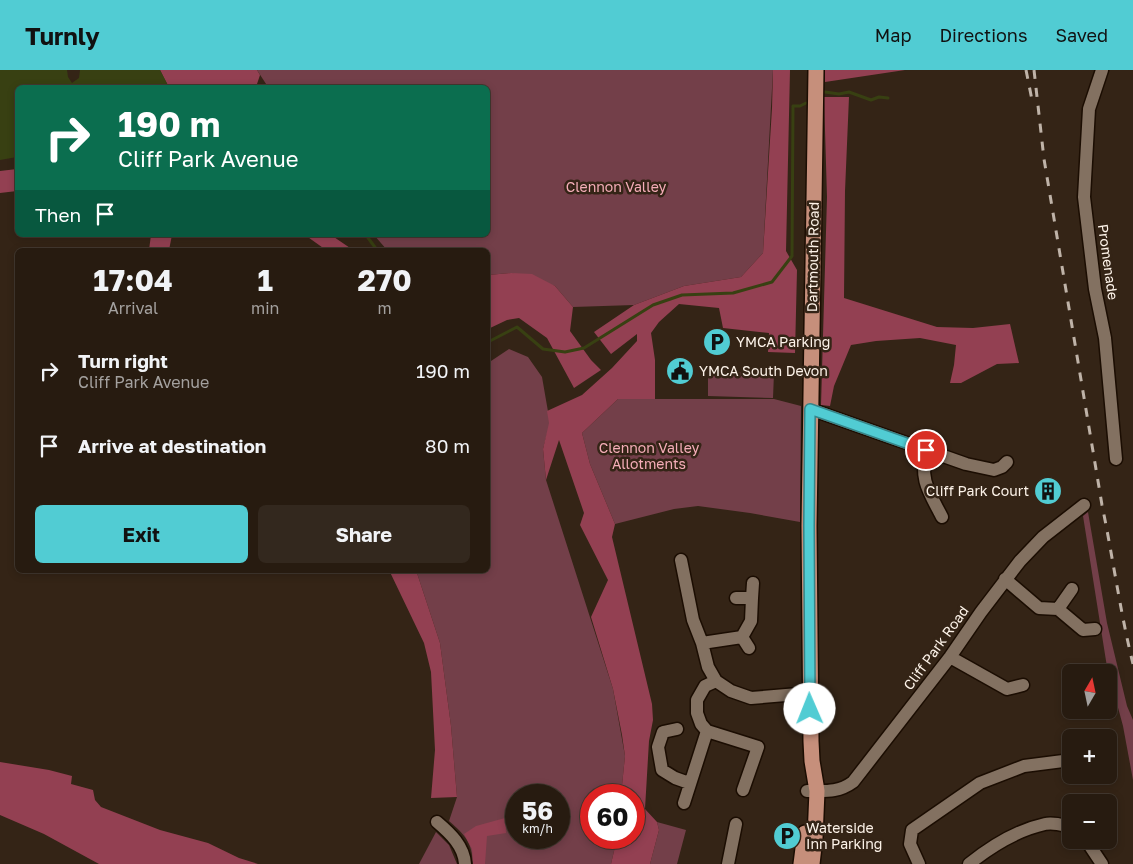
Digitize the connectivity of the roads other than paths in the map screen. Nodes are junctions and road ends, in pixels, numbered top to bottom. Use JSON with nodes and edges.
{"nodes":[{"id":1,"x":816,"y":70,"type":"edge"},
{"id":2,"x":1102,"y":70,"type":"edge"},
{"id":3,"x":810,"y":409,"type":"junction"},
{"id":4,"x":926,"y":450,"type":"junction"},
{"id":5,"x":1116,"y":458,"type":"dead end"},
{"id":6,"x":1007,"y":462,"type":"dead end"},
{"id":7,"x":1084,"y":505,"type":"dead end"},
{"id":8,"x":942,"y":516,"type":"dead end"},
{"id":9,"x":680,"y":560,"type":"dead end"},
{"id":10,"x":1005,"y":580,"type":"junction"},
{"id":11,"x":753,"y":583,"type":"dead end"},
{"id":12,"x":1072,"y":589,"type":"dead end"},
{"id":13,"x":736,"y":598,"type":"dead end"},
{"id":14,"x":752,"y":598,"type":"junction"},
{"id":15,"x":1058,"y":609,"type":"junction"},
{"id":16,"x":1095,"y":629,"type":"dead end"},
{"id":17,"x":742,"y":637,"type":"junction"},
{"id":18,"x":702,"y":643,"type":"junction"},
{"id":19,"x":749,"y":648,"type":"dead end"},
{"id":20,"x":950,"y":657,"type":"junction"},
{"id":21,"x":716,"y":681,"type":"junction"},
{"id":22,"x":1023,"y":685,"type":"dead end"},
{"id":23,"x":810,"y":693,"type":"junction"},
{"id":24,"x":677,"y":729,"type":"dead end"},
{"id":25,"x":707,"y":732,"type":"junction"},
{"id":26,"x":1062,"y":761,"type":"edge"},
{"id":27,"x":689,"y":783,"type":"junction"},
{"id":28,"x":743,"y":790,"type":"dead end"},
{"id":29,"x":812,"y":791,"type":"junction"},
{"id":30,"x":684,"y":803,"type":"dead end"},
{"id":31,"x":437,"y":822,"type":"dead end"},
{"id":32,"x":736,"y":824,"type":"dead end"},
{"id":33,"x":1062,"y":825,"type":"edge"},
{"id":34,"x":1092,"y":849,"type":"edge"},
{"id":35,"x":465,"y":864,"type":"edge"},
{"id":36,"x":728,"y":864,"type":"edge"},
{"id":37,"x":801,"y":864,"type":"edge"},
{"id":38,"x":812,"y":864,"type":"edge"},
{"id":39,"x":918,"y":864,"type":"edge"},
{"id":40,"x":969,"y":864,"type":"edge"},
{"id":41,"x":1102,"y":864,"type":"edge"}],
"edges":[{"from":1,"to":3,"type":"main road","name":"Dartmouth Road"},
{"from":2,"to":5,"type":"street","name":"Promenade"},
{"from":3,"to":4,"type":"street"},
{"from":3,"to":23,"type":"main road","name":"Dartmouth Road"},
{"from":4,"to":6,"type":"street"},
{"from":4,"to":8,"type":"street"},
{"from":7,"to":10,"type":"street","name":"Cliff Park Road"},
{"from":9,"to":18,"type":"street"},
{"from":10,"to":15,"type":"street"},
{"from":10,"to":20,"type":"street","name":"Cliff Park Road"},
{"from":11,"to":14,"type":"street"},
{"from":12,"to":15,"type":"street"},
{"from":13,"to":14,"type":"street"},
{"from":14,"to":17,"type":"street"},
{"from":15,"to":16,"type":"street"},
{"from":17,"to":18,"type":"street"},
{"from":17,"to":19,"type":"street"},
{"from":18,"to":21,"type":"street"},
{"from":20,"to":22,"type":"street"},
{"from":20,"to":29,"type":"street","name":"Cliff Park Road"},
{"from":21,"to":23,"type":"street"},
{"from":21,"to":25,"type":"street"},
{"from":23,"to":29,"type":"main road","name":"Dartmouth Road"},
{"from":24,"to":27,"type":"street"},
{"from":25,"to":27,"type":"street"},
{"from":25,"to":28,"type":"street"},
{"from":26,"to":39,"type":"street"},
{"from":27,"to":30,"type":"street"},
{"from":29,"to":37,"type":"main road","name":"Dartmouth Road"},
{"from":29,"to":38,"type":"main road","name":"Dartmouth Road"},
{"from":31,"to":35,"type":"street"},
{"from":32,"to":36,"type":"street"},
{"from":33,"to":40,"type":"street"},
{"from":34,"to":41,"type":"street"}]}
